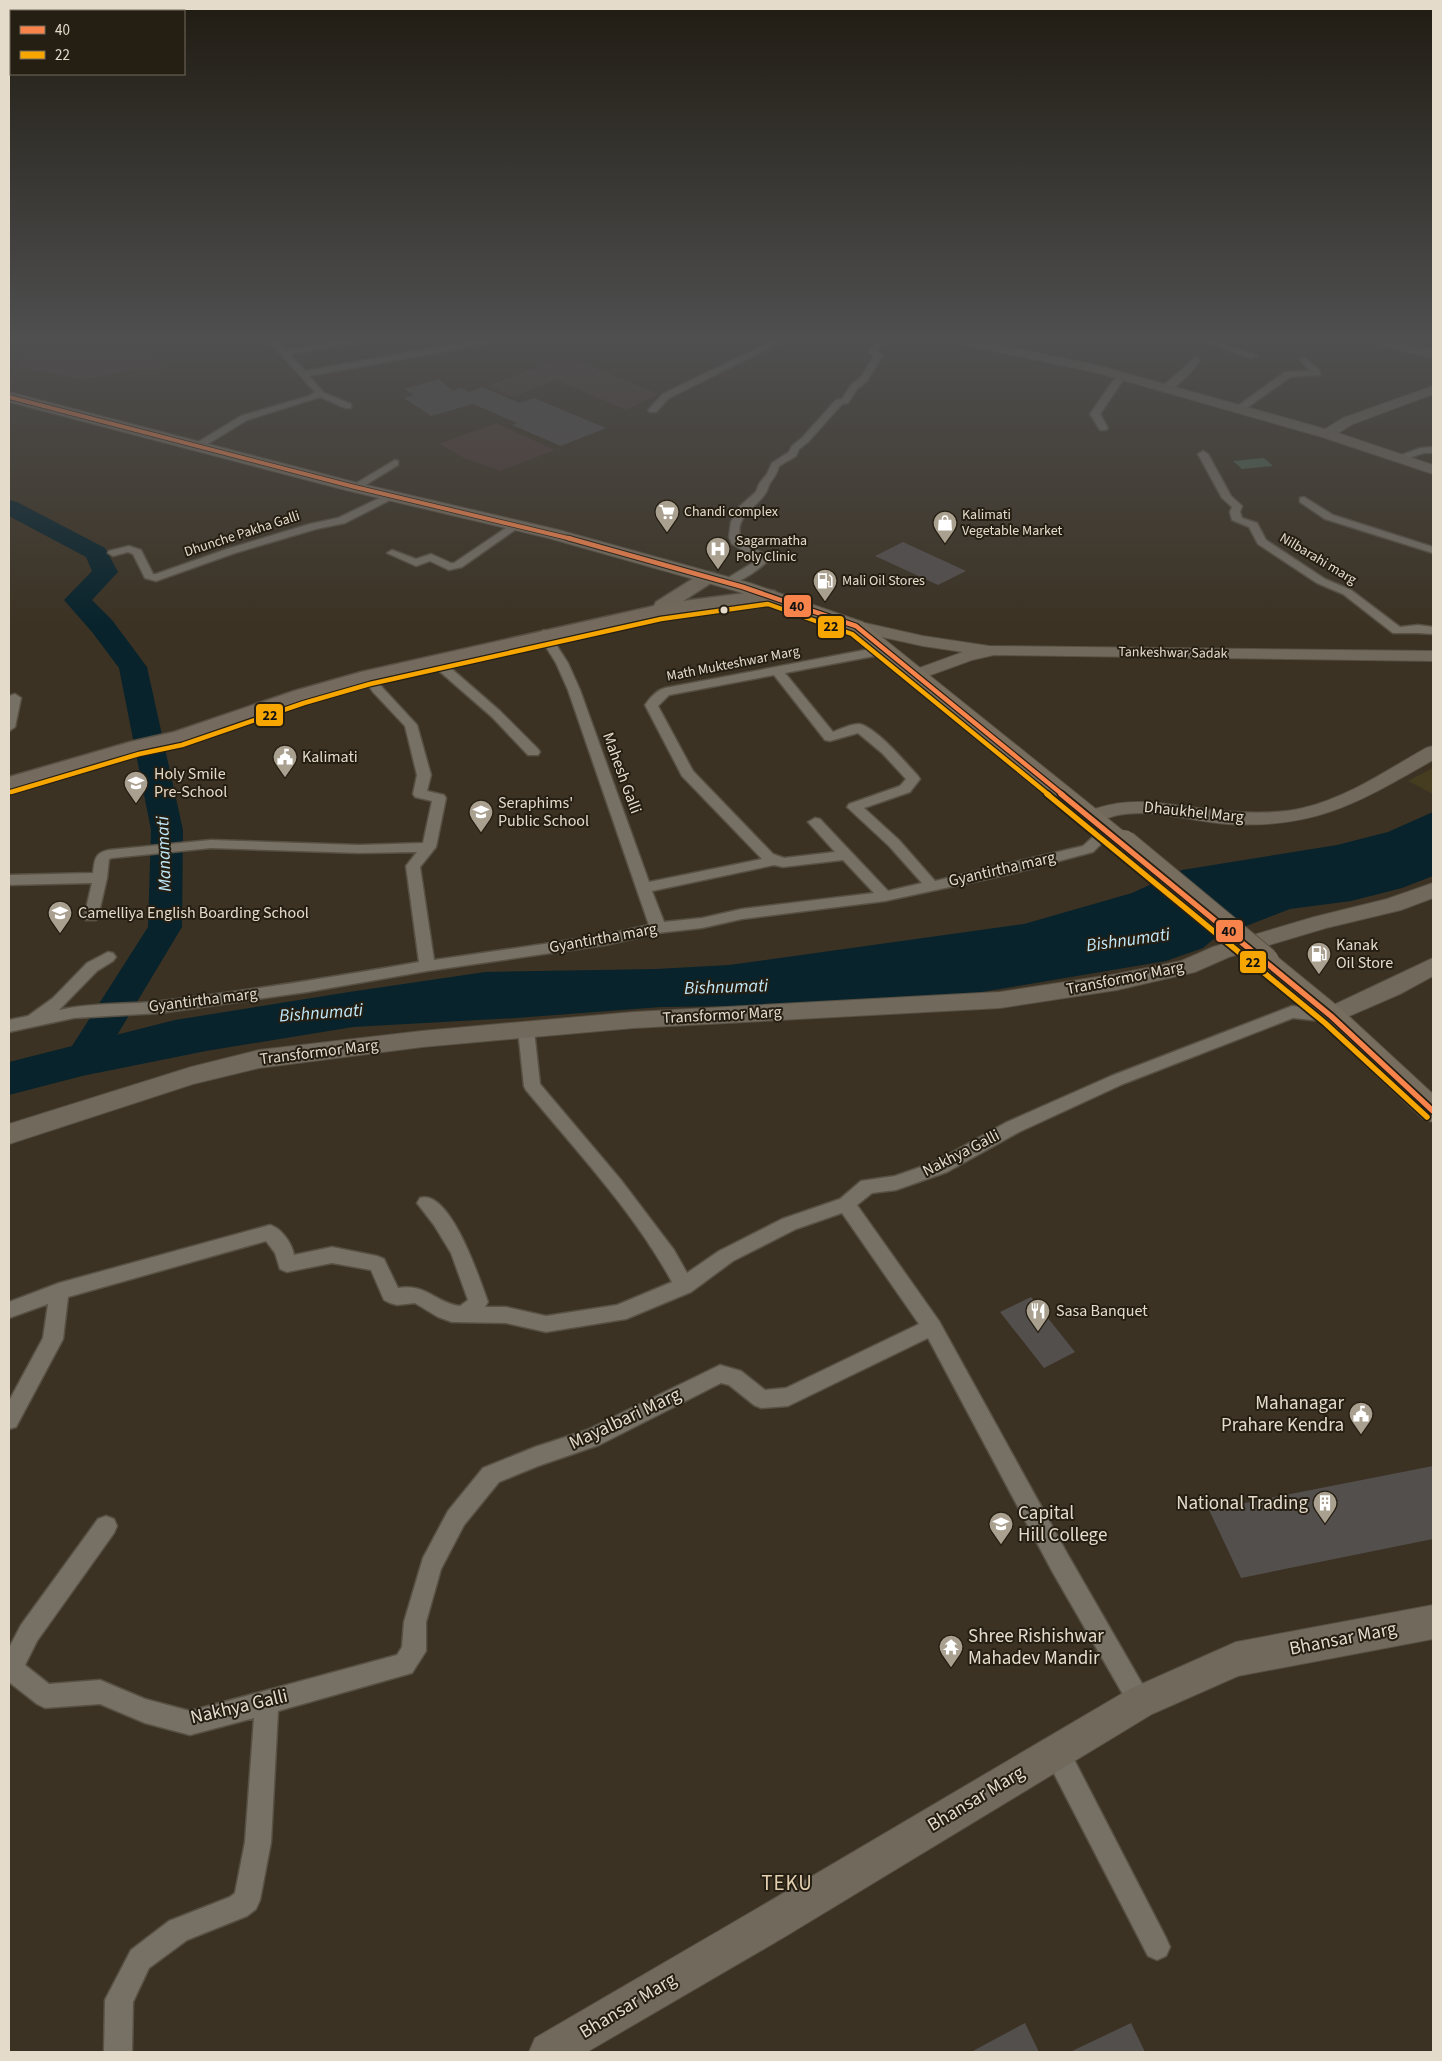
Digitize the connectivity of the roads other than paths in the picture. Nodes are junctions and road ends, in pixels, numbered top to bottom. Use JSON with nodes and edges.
{"nodes":[{"id":1,"x":152,"y":434,"type":"edge"},
{"id":2,"x":217,"y":434,"type":"edge"},
{"id":3,"x":810,"y":434,"type":"edge"},
{"id":4,"x":1327,"y":434,"type":"edge"},
{"id":5,"x":198,"y":446,"type":"junction"},
{"id":6,"x":1433,"y":450,"type":"edge"},
{"id":7,"x":1203,"y":454,"type":"dead end"},
{"id":8,"x":1399,"y":458,"type":"junction"},
{"id":9,"x":395,"y":463,"type":"dead end"},
{"id":10,"x":1433,"y":470,"type":"edge"},
{"id":11,"x":354,"y":487,"type":"junction"},
{"id":12,"x":390,"y":496,"type":"junction"},
{"id":13,"x":1304,"y":500,"type":"dead end"},
{"id":14,"x":515,"y":525,"type":"junction"},
{"id":15,"x":1433,"y":550,"type":"edge"},
{"id":16,"x":113,"y":553,"type":"dead end"},
{"id":17,"x":392,"y":554,"type":"dead end"},
{"id":18,"x":708,"y":577,"type":"junction"},
{"id":19,"x":727,"y":583,"type":"junction"},
{"id":20,"x":769,"y":595,"type":"junction"},
{"id":21,"x":659,"y":610,"type":"junction"},
{"id":22,"x":856,"y":626,"type":"junction"},
{"id":23,"x":1433,"y":631,"type":"edge"},
{"id":24,"x":544,"y":634,"type":"junction"},
{"id":25,"x":886,"y":650,"type":"junction"},
{"id":26,"x":994,"y":650,"type":"junction"},
{"id":27,"x":1433,"y":656,"type":"edge"},
{"id":28,"x":434,"y":660,"type":"junction"},
{"id":29,"x":776,"y":670,"type":"junction"},
{"id":30,"x":917,"y":675,"type":"junction"},
{"id":31,"x":368,"y":676,"type":"junction"},
{"id":32,"x":9,"y":700,"type":"edge"},
{"id":33,"x":9,"y":728,"type":"edge"},
{"id":34,"x":137,"y":746,"type":"joint"},
{"id":35,"x":533,"y":752,"type":"dead end"},
{"id":36,"x":1433,"y":752,"type":"edge"},
{"id":37,"x":9,"y":784,"type":"edge"},
{"id":38,"x":1092,"y":817,"type":"junction"},
{"id":39,"x":815,"y":822,"type":"dead end"},
{"id":40,"x":429,"y":847,"type":"junction"},
{"id":41,"x":844,"y":855,"type":"junction"},
{"id":42,"x":776,"y":860,"type":"junction"},
{"id":43,"x":100,"y":878,"type":"junction"},
{"id":44,"x":9,"y":880,"type":"edge"},
{"id":45,"x":931,"y":885,"type":"junction"},
{"id":46,"x":644,"y":888,"type":"junction"},
{"id":47,"x":1433,"y":890,"type":"edge"},
{"id":48,"x":885,"y":896,"type":"junction"},
{"id":49,"x":91,"y":917,"type":"dead end"},
{"id":50,"x":658,"y":928,"type":"junction"},
{"id":51,"x":108,"y":957,"type":"dead end"},
{"id":52,"x":427,"y":966,"type":"junction"},
{"id":53,"x":1433,"y":966,"type":"edge"},
{"id":54,"x":1331,"y":1016,"type":"junction"},
{"id":55,"x":28,"y":1022,"type":"junction"},
{"id":56,"x":9,"y":1026,"type":"edge"},
{"id":57,"x":526,"y":1030,"type":"junction"},
{"id":58,"x":1433,"y":1111,"type":"edge"},
{"id":59,"x":9,"y":1134,"type":"edge"},
{"id":60,"x":426,"y":1203,"type":"dead end"},
{"id":61,"x":846,"y":1204,"type":"junction"},
{"id":62,"x":684,"y":1286,"type":"junction"},
{"id":63,"x":59,"y":1291,"type":"junction"},
{"id":64,"x":9,"y":1310,"type":"edge"},
{"id":65,"x":464,"y":1315,"type":"junction"},
{"id":66,"x":932,"y":1327,"type":"junction"},
{"id":67,"x":9,"y":1420,"type":"edge"},
{"id":68,"x":106,"y":1526,"type":"dead end"},
{"id":69,"x":1433,"y":1622,"type":"edge"},
{"id":70,"x":414,"y":1651,"type":"joint"},
{"id":71,"x":10,"y":1667,"type":"edge"},
{"id":72,"x":267,"y":1701,"type":"junction"},
{"id":73,"x":1140,"y":1702,"type":"junction"},
{"id":74,"x":1056,"y":1751,"type":"junction"},
{"id":75,"x":1157,"y":1947,"type":"dead end"},
{"id":76,"x":118,"y":2052,"type":"edge"},
{"id":77,"x":549,"y":2052,"type":"edge"}],
"edges":[{"from":1,"to":5,"type":"highway"},
{"from":2,"to":5,"type":"street"},
{"from":3,"to":19,"type":"street"},
{"from":4,"to":8,"type":"main road"},
{"from":5,"to":11,"type":"highway"},
{"from":6,"to":8,"type":"street"},
{"from":7,"to":23,"type":"street","name":"Nilbarahi marg"},
{"from":8,"to":10,"type":"main road"},
{"from":9,"to":11,"type":"street"},
{"from":11,"to":12,"type":"highway"},
{"from":12,"to":14,"type":"highway"},
{"from":12,"to":16,"type":"street","name":"Dhunche Pakha Galli"},
{"from":13,"to":15,"type":"street"},
{"from":14,"to":17,"type":"street"},
{"from":14,"to":18,"type":"highway"},
{"from":18,"to":19,"type":"highway"},
{"from":18,"to":21,"type":"main road"},
{"from":19,"to":20,"type":"highway"},
{"from":20,"to":21,"type":"main road"},
{"from":20,"to":22,"type":"highway"},
{"from":21,"to":24,"type":"main road"},
{"from":22,"to":25,"type":"highway"},
{"from":22,"to":26,"type":"main road"},
{"from":24,"to":28,"type":"main road"},
{"from":24,"to":46,"type":"street","name":"Mahesh Galli"},
{"from":25,"to":29,"type":"street","name":"Math Mukteshwar Marg"},
{"from":25,"to":30,"type":"highway"},
{"from":26,"to":27,"type":"main road","name":"Tankeshwar Sadak"},
{"from":26,"to":30,"type":"main road","name":"Tankeshwar Sadak"},
{"from":28,"to":31,"type":"main road"},
{"from":28,"to":35,"type":"street"},
{"from":29,"to":42,"type":"street","name":"Math Mukteshwar Marg"},
{"from":29,"to":45,"type":"street"},
{"from":30,"to":38,"type":"highway"},
{"from":31,"to":34,"type":"main road"},
{"from":31,"to":40,"type":"street"},
{"from":32,"to":33,"type":"street"},
{"from":34,"to":37,"type":"main road"},
{"from":36,"to":38,"type":"main road","name":"Dhaukhel Marg"},
{"from":38,"to":45,"type":"street","name":"Gyantirtha marg"},
{"from":38,"to":54,"type":"highway","bridge":true},
{"from":39,"to":41,"type":"street"},
{"from":40,"to":43,"type":"street"},
{"from":40,"to":52,"type":"street"},
{"from":41,"to":42,"type":"street"},
{"from":41,"to":48,"type":"street"},
{"from":42,"to":46,"type":"street"},
{"from":43,"to":44,"type":"street"},
{"from":43,"to":49,"type":"street"},
{"from":45,"to":48,"type":"street","name":"Gyantirtha marg"},
{"from":46,"to":50,"type":"street","name":"Mahesh Galli"},
{"from":47,"to":57,"type":"main road","name":"Transformor Marg"},
{"from":48,"to":50,"type":"street","name":"Gyantirtha marg"},
{"from":50,"to":52,"type":"street","name":"Gyantirtha marg"},
{"from":51,"to":55,"type":"street"},
{"from":52,"to":55,"type":"street","name":"Gyantirtha marg"},
{"from":53,"to":54,"type":"main road"},
{"from":54,"to":58,"type":"highway"},
{"from":54,"to":61,"type":"street","name":"Nakhya Galli"},
{"from":55,"to":56,"type":"street","name":"Gyantirtha marg"},
{"from":57,"to":59,"type":"main road","name":"Transformor Marg"},
{"from":57,"to":62,"type":"street"},
{"from":60,"to":65,"type":"street"},
{"from":61,"to":62,"type":"street","name":"Nakhya Galli"},
{"from":61,"to":66,"type":"street"},
{"from":62,"to":65,"type":"street","name":"Nakhya Galli"},
{"from":63,"to":64,"type":"street"},
{"from":63,"to":65,"type":"street","name":"Nakhya Galli"},
{"from":63,"to":67,"type":"street"},
{"from":66,"to":70,"type":"street","name":"Mayalbari Marg"},
{"from":66,"to":73,"type":"street"},
{"from":68,"to":71,"type":"street"},
{"from":69,"to":73,"type":"main road","name":"Bhansar Marg"},
{"from":70,"to":72,"type":"street","name":"Nakhya Galli"},
{"from":71,"to":72,"type":"street","name":"Nakhya Galli"},
{"from":72,"to":76,"type":"street"},
{"from":73,"to":74,"type":"main road","name":"Bhansar Marg"},
{"from":74,"to":75,"type":"street"},
{"from":74,"to":77,"type":"main road","name":"Bhansar Marg"}]}
